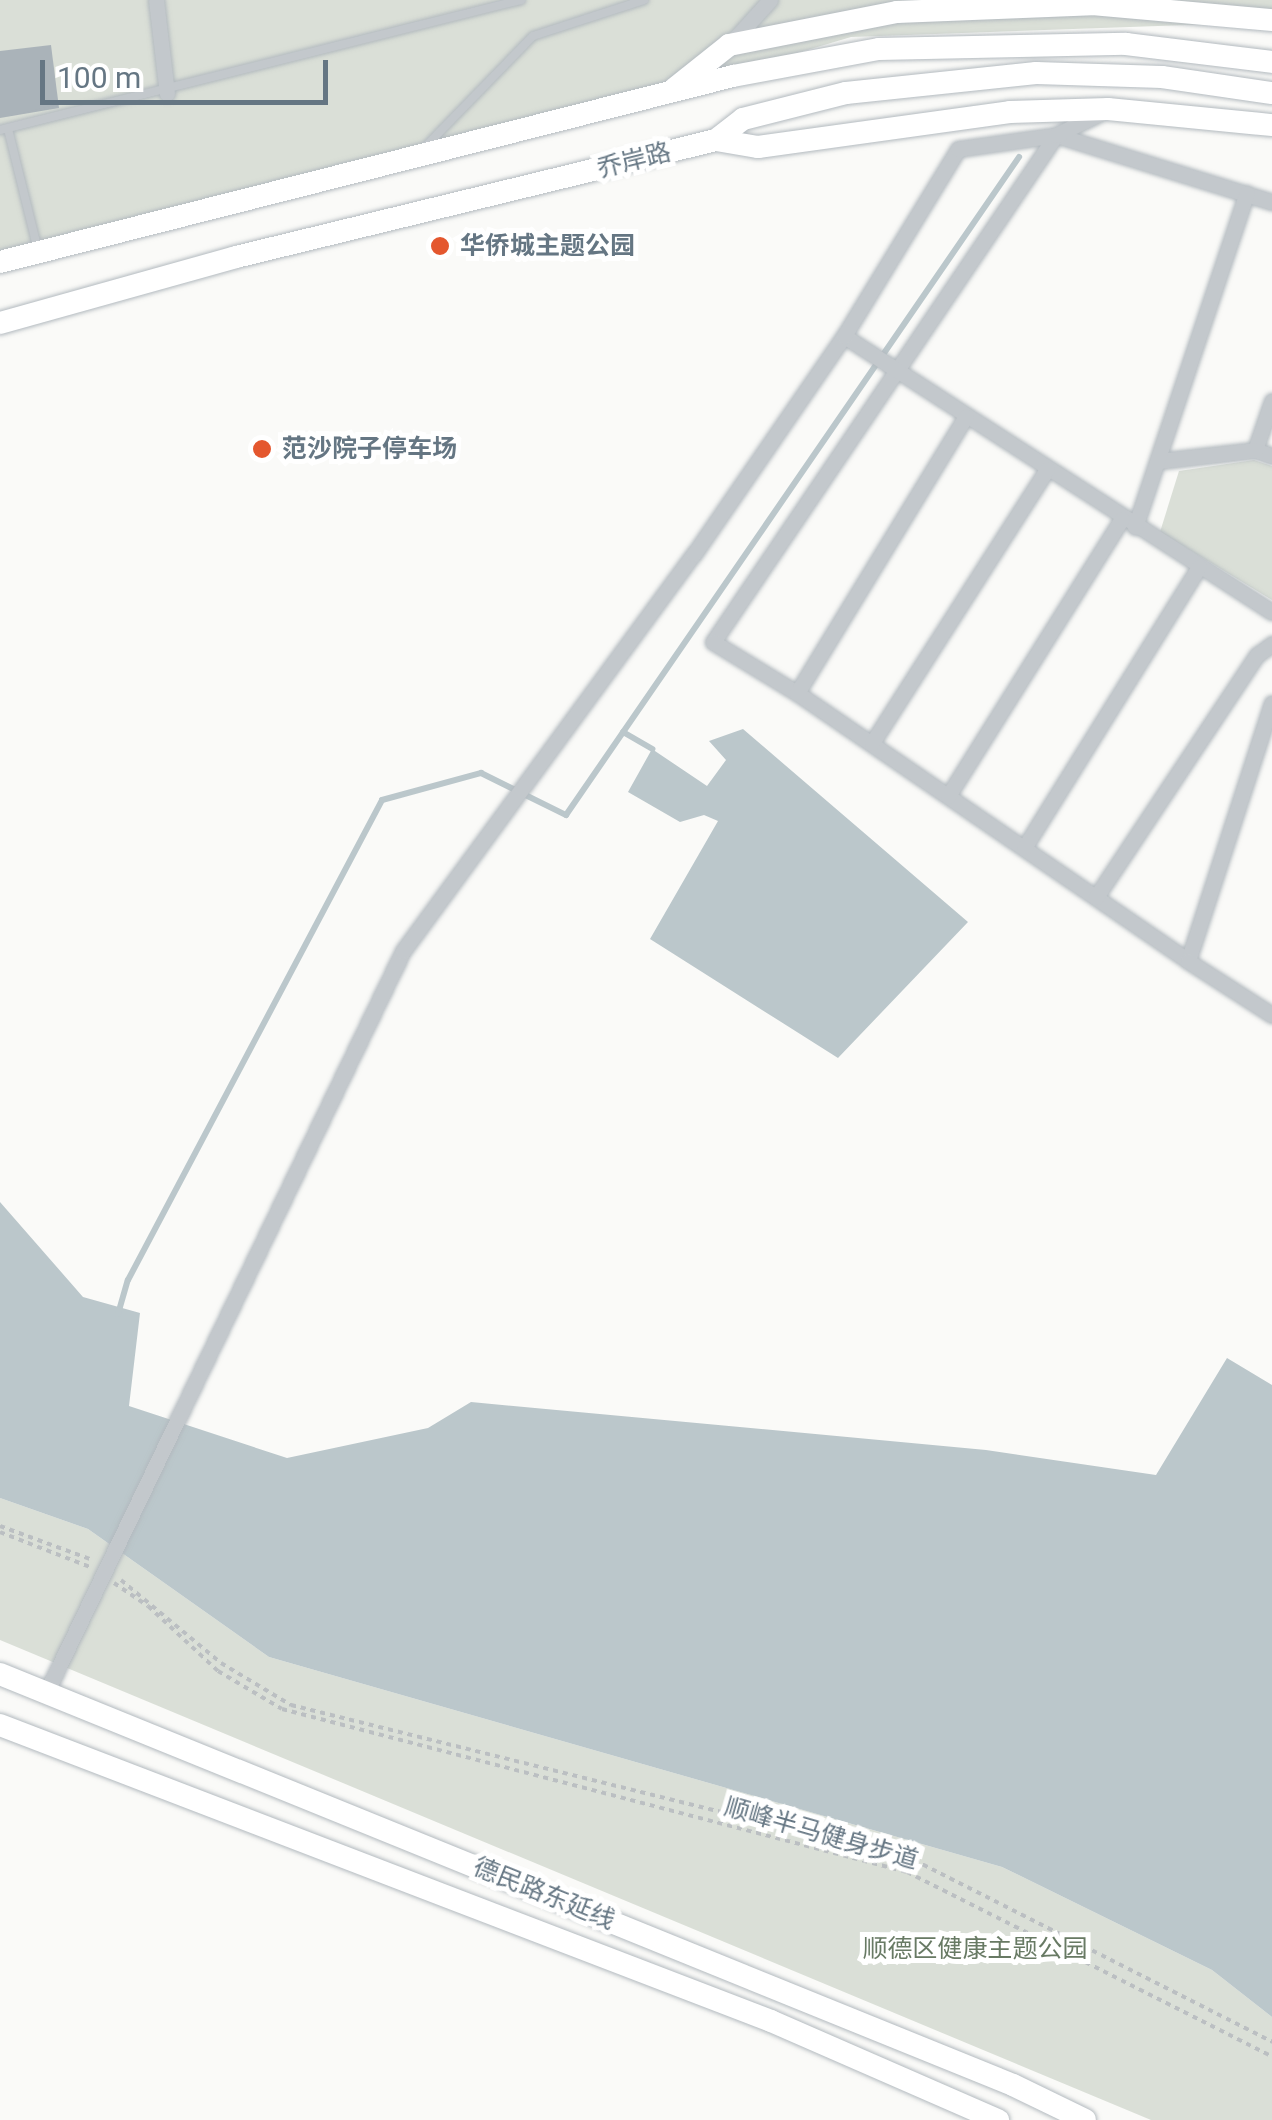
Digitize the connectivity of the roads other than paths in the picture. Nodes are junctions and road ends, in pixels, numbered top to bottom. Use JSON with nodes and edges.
{"nodes":[{"id":1,"x":156,"y":0,"type":"edge"},
{"id":2,"x":521,"y":0,"type":"edge"},
{"id":3,"x":644,"y":0,"type":"edge"},
{"id":4,"x":770,"y":0,"type":"edge"},
{"id":5,"x":1272,"y":20,"type":"edge"},
{"id":6,"x":729,"y":45,"type":"junction"},
{"id":7,"x":1272,"y":62,"type":"edge"},
{"id":8,"x":167,"y":92,"type":"junction"},
{"id":9,"x":1272,"y":93,"type":"edge"},
{"id":10,"x":668,"y":94,"type":"junction"},
{"id":11,"x":1108,"y":109,"type":"junction"},
{"id":12,"x":976,"y":115,"type":"junction"},
{"id":13,"x":1272,"y":125,"type":"edge"},
{"id":14,"x":4,"y":129,"type":"edge"},
{"id":15,"x":1056,"y":135,"type":"junction"},
{"id":16,"x":716,"y":140,"type":"junction"},
{"id":17,"x":958,"y":149,"type":"junction"},
{"id":18,"x":414,"y":158,"type":"junction"},
{"id":19,"x":1247,"y":193,"type":"junction"},
{"id":20,"x":1272,"y":202,"type":"edge"},
{"id":21,"x":38,"y":252,"type":"junction"},
{"id":22,"x":0,"y":262,"type":"edge"},
{"id":23,"x":0,"y":323,"type":"edge"},
{"id":24,"x":852,"y":341,"type":"junction"},
{"id":25,"x":893,"y":369,"type":"junction"},
{"id":26,"x":1272,"y":401,"type":"edge"},
{"id":27,"x":966,"y":416,"type":"junction"},
{"id":28,"x":1256,"y":450,"type":"junction"},
{"id":29,"x":1272,"y":456,"type":"edge"},
{"id":30,"x":1160,"y":461,"type":"junction"},
{"id":31,"x":1047,"y":470,"type":"junction"},
{"id":32,"x":1128,"y":523,"type":"junction"},
{"id":33,"x":1200,"y":567,"type":"junction"},
{"id":34,"x":1272,"y":612,"type":"edge"},
{"id":35,"x":1272,"y":644,"type":"edge"},
{"id":36,"x":798,"y":692,"type":"junction"},
{"id":37,"x":1272,"y":703,"type":"edge"},
{"id":38,"x":872,"y":743,"type":"junction"},
{"id":39,"x":948,"y":796,"type":"junction"},
{"id":40,"x":1024,"y":848,"type":"junction"},
{"id":41,"x":1096,"y":897,"type":"junction"},
{"id":42,"x":1188,"y":961,"type":"junction"},
{"id":43,"x":1272,"y":1015,"type":"edge"},
{"id":44,"x":0,"y":1674,"type":"edge"},
{"id":45,"x":47,"y":1691,"type":"junction"},
{"id":46,"x":0,"y":1724,"type":"edge"},
{"id":47,"x":998,"y":2120,"type":"edge"},
{"id":48,"x":1085,"y":2120,"type":"edge"}],
"edges":[{"from":1,"to":8,"type":"street"},
{"from":2,"to":8,"type":"lane"},
{"from":3,"to":18,"type":"lane"},
{"from":4,"to":6,"type":"street"},
{"from":5,"to":6,"type":"street"},
{"from":6,"to":10,"type":"street"},
{"from":7,"to":10,"type":"street"},
{"from":8,"to":14,"type":"lane"},
{"from":9,"to":16,"type":"street","name":"乔岸路"},
{"from":10,"to":18,"type":"street"},
{"from":11,"to":12,"type":"street"},
{"from":11,"to":13,"type":"street"},
{"from":11,"to":15,"type":"street"},
{"from":12,"to":16,"type":"street"},
{"from":12,"to":17,"type":"street"},
{"from":14,"to":21,"type":"lane"},
{"from":15,"to":17,"type":"street"},
{"from":15,"to":19,"type":"street"},
{"from":15,"to":25,"type":"street"},
{"from":16,"to":23,"type":"street","name":"乔岸路"},
{"from":17,"to":24,"type":"street"},
{"from":18,"to":21,"type":"street"},
{"from":19,"to":20,"type":"street"},
{"from":19,"to":30,"type":"street"},
{"from":21,"to":22,"type":"street"},
{"from":24,"to":25,"type":"street"},
{"from":24,"to":45,"type":"street"},
{"from":25,"to":27,"type":"street"},
{"from":25,"to":36,"type":"street"},
{"from":26,"to":28,"type":"street"},
{"from":27,"to":31,"type":"street"},
{"from":27,"to":36,"type":"street"},
{"from":28,"to":29,"type":"street"},
{"from":28,"to":30,"type":"street"},
{"from":30,"to":32,"type":"street"},
{"from":31,"to":32,"type":"street"},
{"from":31,"to":38,"type":"street"},
{"from":32,"to":33,"type":"street"},
{"from":32,"to":39,"type":"street"},
{"from":33,"to":34,"type":"street"},
{"from":33,"to":40,"type":"street"},
{"from":35,"to":41,"type":"street"},
{"from":36,"to":38,"type":"street"},
{"from":37,"to":42,"type":"street"},
{"from":38,"to":39,"type":"street"},
{"from":39,"to":40,"type":"street"},
{"from":40,"to":41,"type":"street"},
{"from":41,"to":42,"type":"street"},
{"from":42,"to":43,"type":"street"},
{"from":44,"to":45,"type":"street","name":"德民路东延线"},
{"from":45,"to":48,"type":"street","name":"德民路东延线"},
{"from":46,"to":47,"type":"street","name":"德民路东延线"}]}
